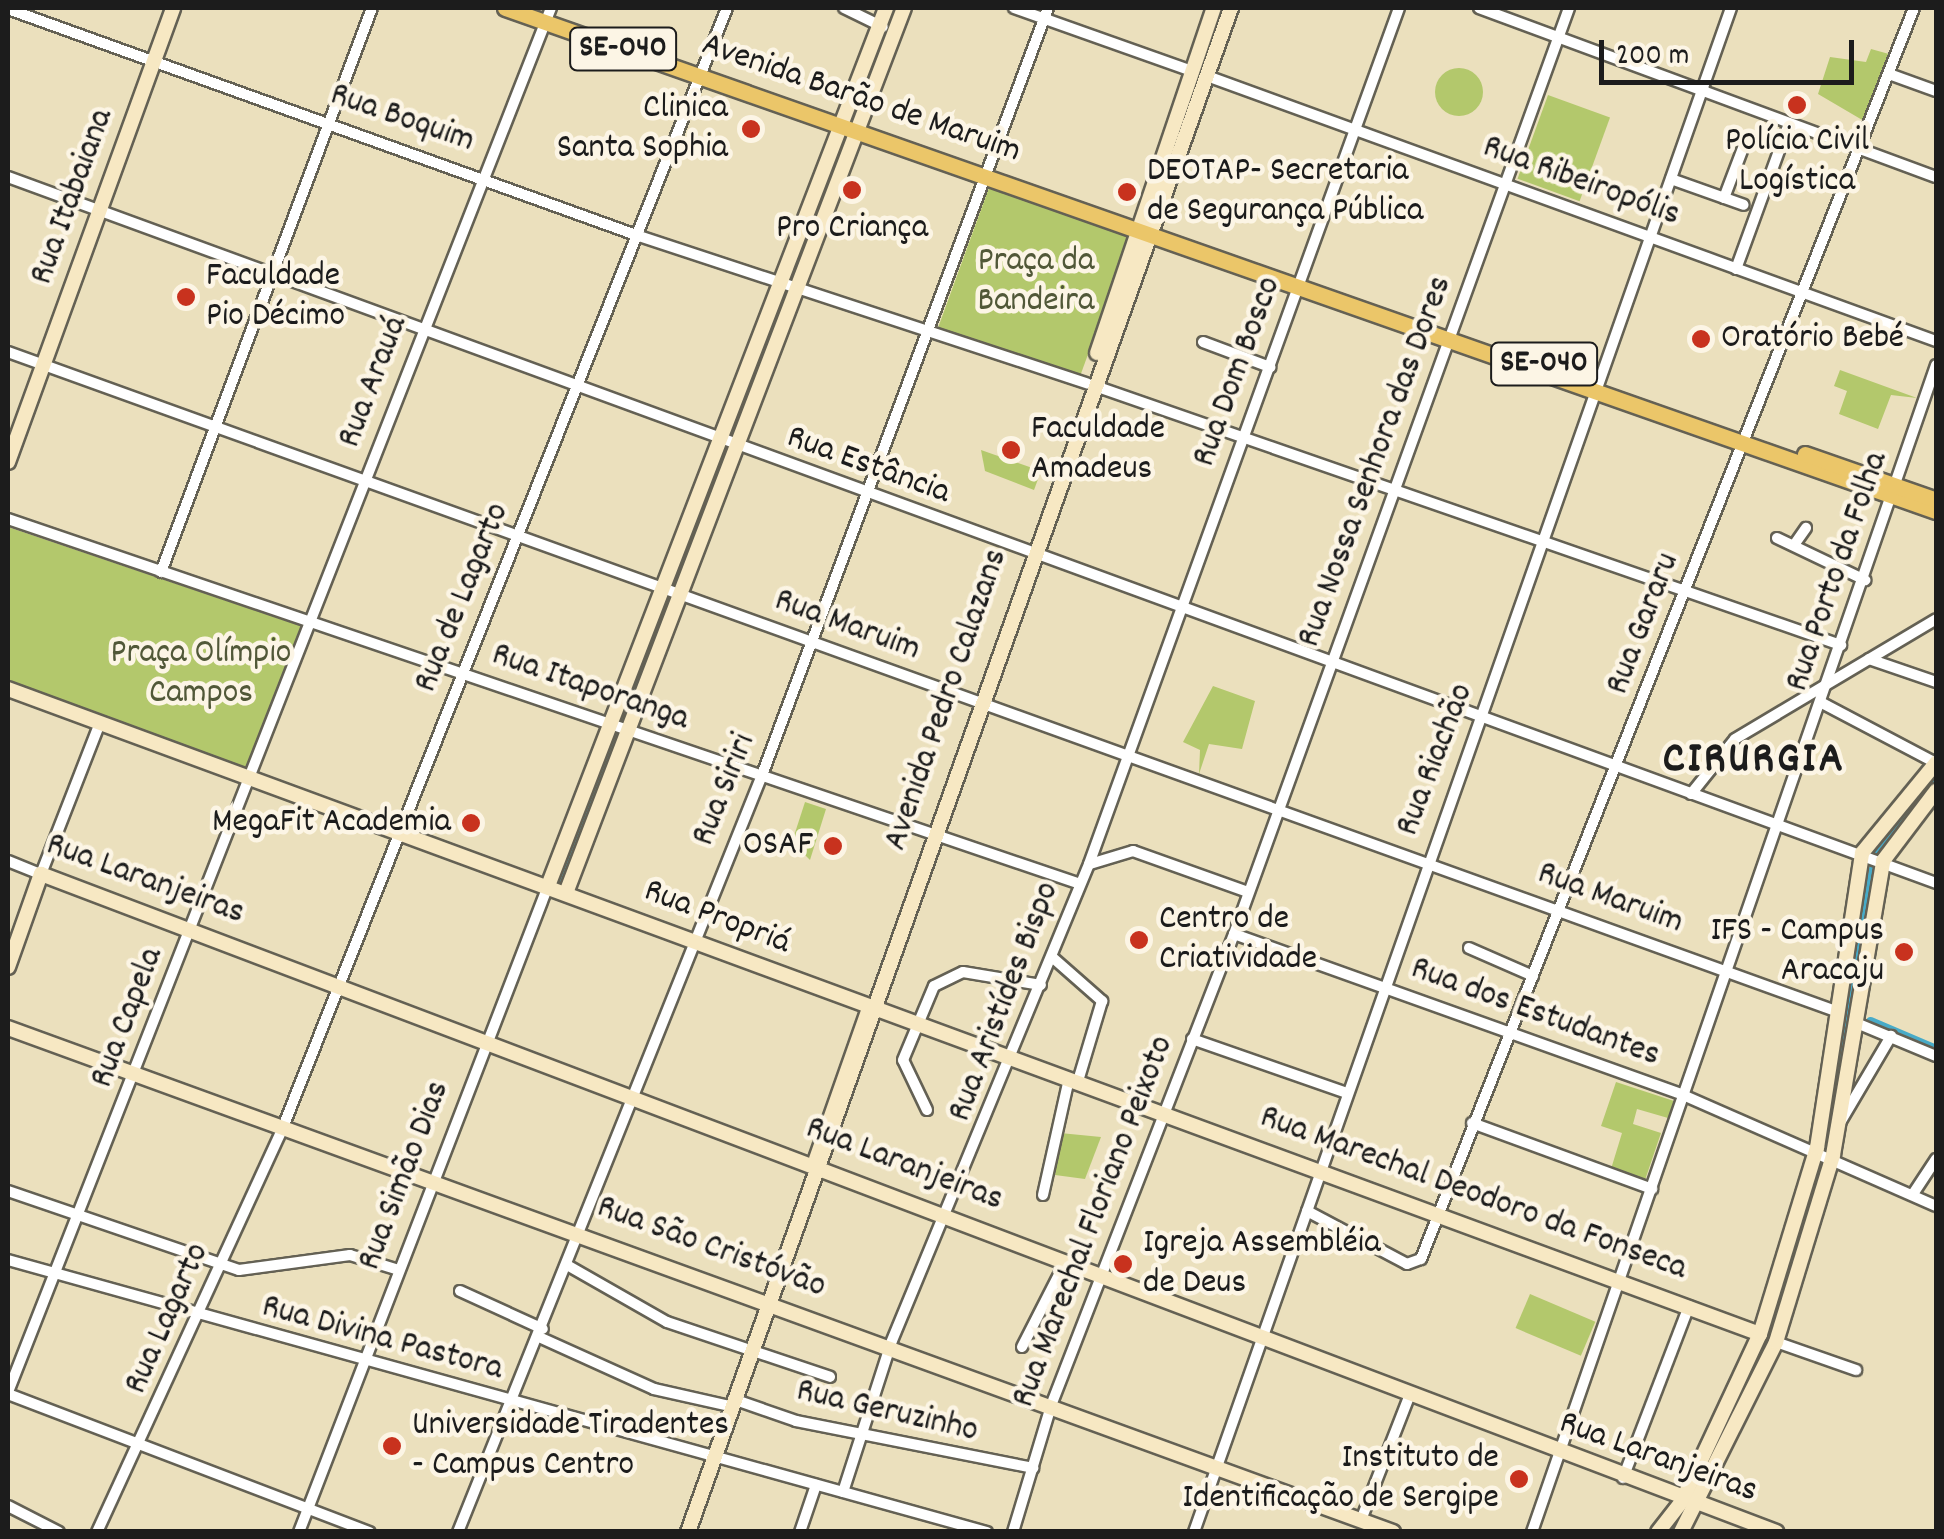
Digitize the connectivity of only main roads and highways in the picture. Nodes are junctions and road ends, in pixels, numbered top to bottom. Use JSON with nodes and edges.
{"nodes":[{"id":1,"x":173,"y":8,"type":"edge"},
{"id":2,"x":505,"y":8,"type":"edge"},
{"id":3,"x":886,"y":8,"type":"edge"},
{"id":4,"x":904,"y":8,"type":"edge"},
{"id":5,"x":1214,"y":8,"type":"edge"},
{"id":6,"x":1231,"y":8,"type":"edge"},
{"id":7,"x":549,"y":14,"type":"edge"},
{"id":8,"x":886,"y":28,"type":"junction"},
{"id":9,"x":1199,"y":74,"type":"junction"},
{"id":10,"x":840,"y":127,"type":"junction"},
{"id":11,"x":856,"y":132,"type":"junction"},
{"id":12,"x":1147,"y":230,"type":"junction"},
{"id":13,"x":785,"y":285,"type":"junction"},
{"id":14,"x":8,"y":462,"type":"edge"},
{"id":15,"x":1895,"y":491,"type":"junction"},
{"id":16,"x":1936,"y":500,"type":"edge"},
{"id":17,"x":1936,"y":511,"type":"edge"},
{"id":18,"x":8,"y":689,"type":"edge"},
{"id":19,"x":1936,"y":763,"type":"edge"},
{"id":20,"x":1936,"y":792,"type":"edge"},
{"id":21,"x":557,"y":891,"type":"junction"},
{"id":22,"x":8,"y":967,"type":"edge"},
{"id":23,"x":870,"y":1006,"type":"junction"},
{"id":24,"x":8,"y":1028,"type":"edge"},
{"id":25,"x":1165,"y":1112,"type":"joint"},
{"id":26,"x":1825,"y":1151,"type":"junction"},
{"id":27,"x":816,"y":1163,"type":"junction"},
{"id":28,"x":766,"y":1299,"type":"junction"},
{"id":29,"x":1760,"y":1334,"type":"junction"},
{"id":30,"x":1691,"y":1504,"type":"junction"},
{"id":31,"x":693,"y":1530,"type":"edge"},
{"id":32,"x":1393,"y":1532,"type":"edge"},
{"id":33,"x":1658,"y":1532,"type":"edge"},
{"id":34,"x":1682,"y":1532,"type":"edge"},
{"id":35,"x":1776,"y":1532,"type":"edge"}],
"edges":[{"from":1,"to":14,"type":"main road","name":"Rua Itabaiana"},
{"from":2,"to":7,"type":"main road","name":"Avenida Barão de Maruim","number":"SE-040"},
{"from":3,"to":8,"type":"main road"},
{"from":4,"to":8,"type":"main road"},
{"from":5,"to":9,"type":"main road"},
{"from":6,"to":9,"type":"main road"},
{"from":7,"to":10,"type":"main road","name":"Avenida Barão de Maruim","number":"SE-040"},
{"from":8,"to":10,"type":"main road"},
{"from":8,"to":11,"type":"main road"},
{"from":9,"to":12,"type":"main road","name":"Avenida Pedro Calazans"},
{"from":10,"to":11,"type":"main road","name":"Avenida Barão de Maruim"},
{"from":10,"to":13,"type":"main road"},
{"from":11,"to":12,"type":"main road","name":"Avenida Barão de Maruim","number":"SE-040"},
{"from":11,"to":13,"type":"main road"},
{"from":12,"to":15,"type":"main road","number":"SE-040"},
{"from":12,"to":23,"type":"main road","name":"Avenida Pedro Calazans"},
{"from":13,"to":21,"type":"main road"},
{"from":15,"to":16,"type":"main road","number":"SE-040"},
{"from":15,"to":17,"type":"main road","number":"SE-040"},
{"from":18,"to":21,"type":"main road","name":"Rua Propriá"},
{"from":19,"to":26,"type":"main road"},
{"from":20,"to":26,"type":"main road"},
{"from":21,"to":23,"type":"main road","name":"Rua Propriá"},
{"from":22,"to":27,"type":"main road","name":"Rua Laranjeiras"},
{"from":23,"to":25,"type":"main road","name":"Rua Propriá"},
{"from":23,"to":27,"type":"main road","name":"Avenida Pedro Calazans"},
{"from":24,"to":28,"type":"main road","name":"Rua São Cristóvão"},
{"from":25,"to":29,"type":"main road","name":"Rua Marechal Deodoro da Fonseca"},
{"from":26,"to":29,"type":"main road"},
{"from":26,"to":30,"type":"main road"},
{"from":27,"to":28,"type":"main road","name":"Avenida Pedro Calazans"},
{"from":27,"to":30,"type":"main road","name":"Rua Laranjeiras"},
{"from":28,"to":31,"type":"main road","name":"Avenida Pedro Calazans"},
{"from":28,"to":32,"type":"main road","name":"Rua São Cristóvão"},
{"from":29,"to":30,"type":"main road"},
{"from":30,"to":33,"type":"main road"},
{"from":30,"to":34,"type":"main road"},
{"from":30,"to":35,"type":"main road","name":"Rua Laranjeiras"}]}
